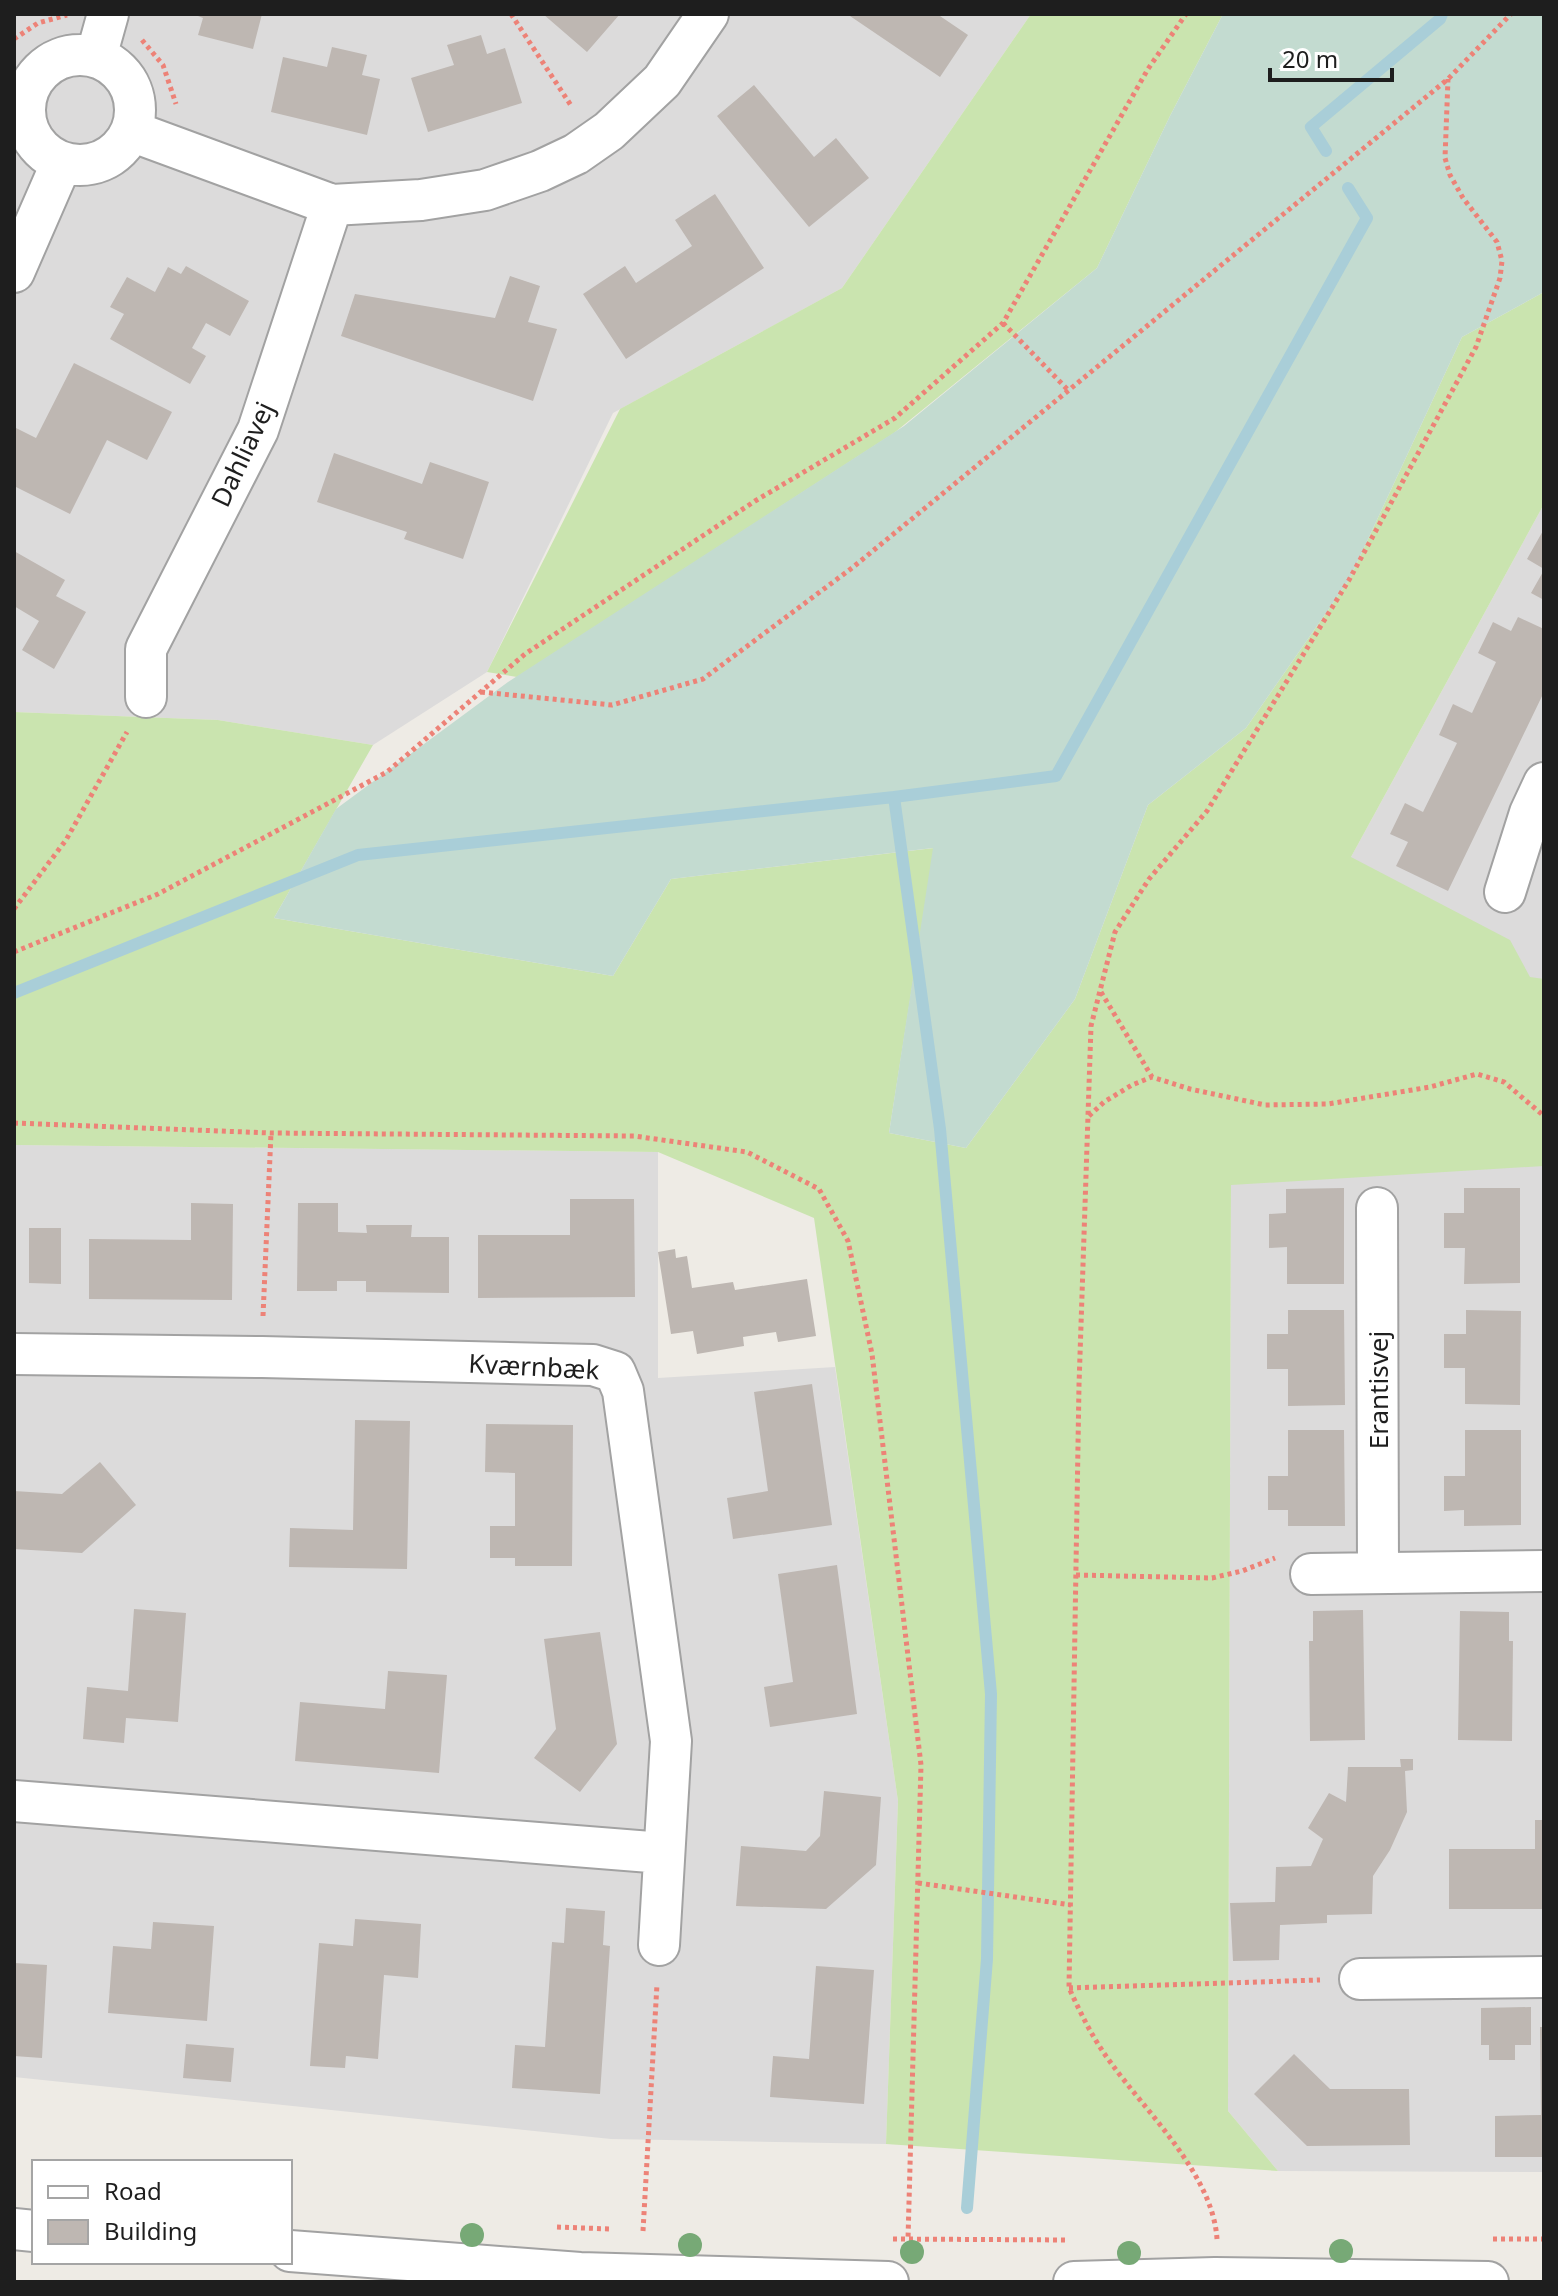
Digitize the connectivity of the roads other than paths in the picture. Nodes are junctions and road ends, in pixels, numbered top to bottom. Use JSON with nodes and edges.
{"nodes":[{"id":1,"x":708,"y":14,"type":"edge"},
{"id":2,"x":108,"y":16,"type":"edge"},
{"id":3,"x":96,"y":57,"type":"junction"},
{"id":4,"x":131,"y":131,"type":"junction"},
{"id":5,"x":62,"y":162,"type":"junction"},
{"id":6,"x":332,"y":205,"type":"junction"},
{"id":7,"x":14,"y":272,"type":"edge"},
{"id":8,"x":146,"y":697,"type":"road end"},
{"id":9,"x":1544,"y":783,"type":"edge"},
{"id":10,"x":1505,"y":892,"type":"dead end"},
{"id":11,"x":1377,"y":1208,"type":"dead end"},
{"id":12,"x":14,"y":1354,"type":"edge"},
{"id":13,"x":1544,"y":1571,"type":"edge"},
{"id":14,"x":1378,"y":1572,"type":"junction"},
{"id":15,"x":1311,"y":1574,"type":"road end"},
{"id":16,"x":14,"y":1801,"type":"edge"},
{"id":17,"x":663,"y":1853,"type":"junction"},
{"id":18,"x":659,"y":1945,"type":"road end"},
{"id":19,"x":1544,"y":1977,"type":"edge"},
{"id":20,"x":1360,"y":1979,"type":"road end"},
{"id":21,"x":292,"y":2251,"type":"edge"},
{"id":22,"x":888,"y":2282,"type":"edge"},
{"id":23,"x":1074,"y":2282,"type":"edge"},
{"id":24,"x":1488,"y":2282,"type":"edge"}],
"edges":[{"from":1,"to":6,"type":"street"},
{"from":2,"to":3,"type":"street"},
{"from":3,"to":4,"type":"street"},
{"from":3,"to":5,"type":"street"},
{"from":4,"to":5,"type":"street"},
{"from":4,"to":6,"type":"street"},
{"from":5,"to":7,"type":"street"},
{"from":6,"to":8,"type":"street","name":"Dahliavej"},
{"from":9,"to":10,"type":"street"},
{"from":11,"to":14,"type":"street","name":"Erantisvej"},
{"from":12,"to":17,"type":"street","name":"Kværnbæk"},
{"from":13,"to":14,"type":"street"},
{"from":14,"to":15,"type":"street"},
{"from":16,"to":17,"type":"street"},
{"from":17,"to":18,"type":"street","name":"Kværnbæk"},
{"from":19,"to":20,"type":"street"},
{"from":21,"to":22,"type":"street"},
{"from":23,"to":24,"type":"street"}]}
